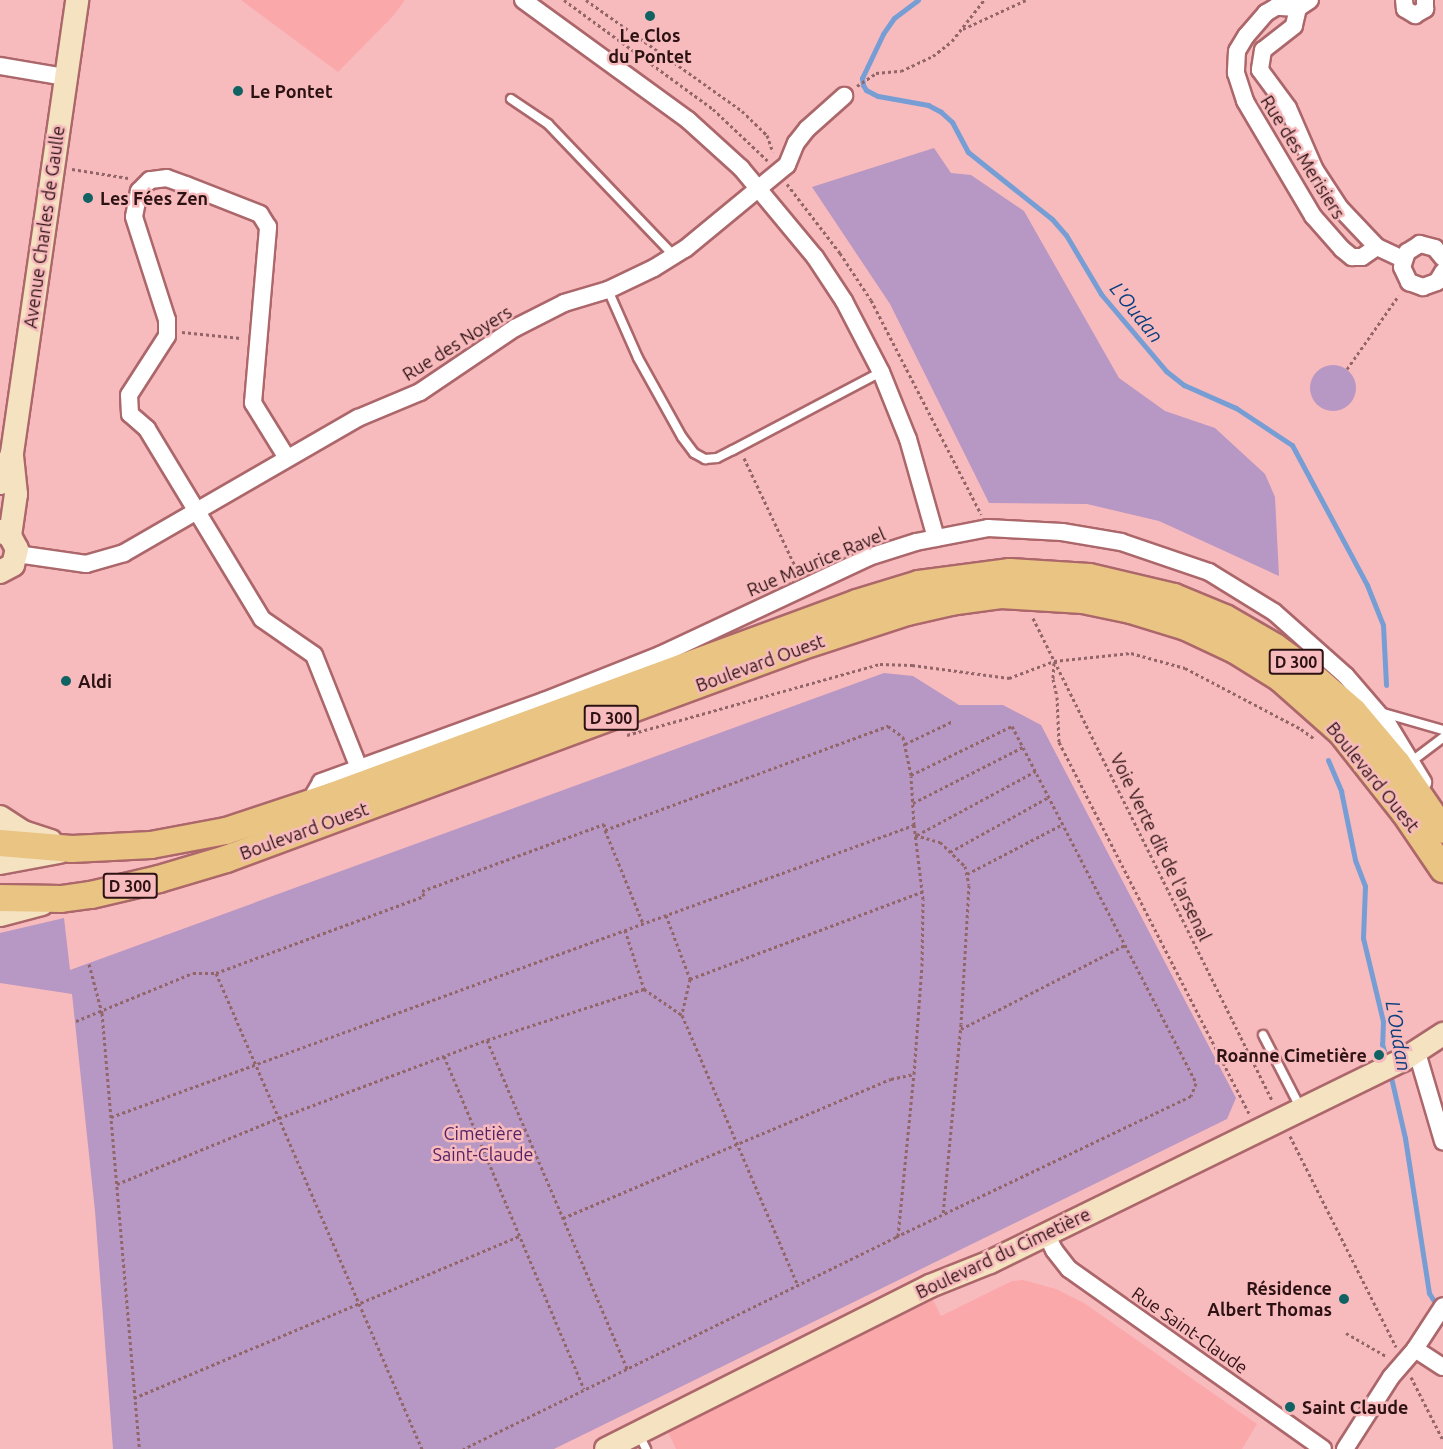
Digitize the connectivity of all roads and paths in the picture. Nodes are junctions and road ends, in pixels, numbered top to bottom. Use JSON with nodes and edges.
{"nodes":[{"id":1,"x":77,"y":0,"type":"edge"},
{"id":2,"x":523,"y":0,"type":"edge"},
{"id":3,"x":586,"y":0,"type":"edge"},
{"id":4,"x":984,"y":0,"type":"edge"},
{"id":5,"x":1026,"y":0,"type":"edge"},
{"id":6,"x":1404,"y":0,"type":"edge"},
{"id":7,"x":1432,"y":3,"type":"edge"},
{"id":8,"x":1304,"y":4,"type":"edge"},
{"id":9,"x":962,"y":29,"type":"junction"},
{"id":10,"x":0,"y":66,"type":"edge"},
{"id":11,"x":65,"y":77,"type":"junction"},
{"id":12,"x":849,"y":92,"type":"joint"},
{"id":13,"x":512,"y":99,"type":"dead end"},
{"id":14,"x":53,"y":167,"type":"junction"},
{"id":15,"x":778,"y":171,"type":"junction"},
{"id":16,"x":758,"y":188,"type":"junction"},
{"id":17,"x":139,"y":191,"type":"junction"},
{"id":18,"x":1377,"y":248,"type":"junction"},
{"id":19,"x":1440,"y":248,"type":"edge"},
{"id":20,"x":674,"y":256,"type":"junction"},
{"id":21,"x":1403,"y":259,"type":"junction"},
{"id":22,"x":1443,"y":275,"type":"edge"},
{"id":23,"x":1409,"y":282,"type":"junction"},
{"id":24,"x":608,"y":290,"type":"junction"},
{"id":25,"x":167,"y":330,"type":"junction"},
{"id":26,"x":258,"y":340,"type":"junction"},
{"id":27,"x":1347,"y":369,"type":"dead end"},
{"id":28,"x":881,"y":372,"type":"junction"},
{"id":29,"x":738,"y":447,"type":"junction"},
{"id":30,"x":12,"y":453,"type":"junction"},
{"id":31,"x":287,"y":458,"type":"junction"},
{"id":32,"x":0,"y":483,"type":"edge"},
{"id":33,"x":197,"y":509,"type":"junction"},
{"id":34,"x":936,"y":538,"type":"junction"},
{"id":35,"x":5,"y":559,"type":"edge"},
{"id":36,"x":805,"y":587,"type":"junction"},
{"id":37,"x":1031,"y":615,"type":"dead end"},
{"id":38,"x":1054,"y":661,"type":"junction"},
{"id":39,"x":1378,"y":711,"type":"junction"},
{"id":40,"x":953,"y":721,"type":"dead end"},
{"id":41,"x":1443,"y":730,"type":"edge"},
{"id":42,"x":622,"y":737,"type":"dead end"},
{"id":43,"x":1443,"y":738,"type":"edge"},
{"id":44,"x":1319,"y":743,"type":"dead end"},
{"id":45,"x":905,"y":744,"type":"junction"},
{"id":46,"x":1023,"y":747,"type":"junction"},
{"id":47,"x":1412,"y":761,"type":"junction"},
{"id":48,"x":359,"y":768,"type":"junction"},
{"id":49,"x":1036,"y":771,"type":"junction"},
{"id":50,"x":911,"y":775,"type":"junction"},
{"id":51,"x":1049,"y":797,"type":"junction"},
{"id":52,"x":309,"y":803,"type":"junction"},
{"id":53,"x":913,"y":803,"type":"junction"},
{"id":54,"x":0,"y":818,"type":"edge"},
{"id":55,"x":1443,"y":820,"type":"edge"},
{"id":56,"x":1063,"y":824,"type":"junction"},
{"id":57,"x":914,"y":825,"type":"junction"},
{"id":58,"x":605,"y":830,"type":"junction"},
{"id":59,"x":1443,"y":830,"type":"edge"},
{"id":60,"x":915,"y":835,"type":"junction"},
{"id":61,"x":0,"y":843,"type":"edge"},
{"id":62,"x":72,"y":849,"type":"junction"},
{"id":63,"x":950,"y":852,"type":"junction"},
{"id":64,"x":0,"y":863,"type":"edge"},
{"id":65,"x":1443,"y":868,"type":"edge"},
{"id":66,"x":967,"y":874,"type":"junction"},
{"id":67,"x":922,"y":892,"type":"junction"},
{"id":68,"x":0,"y":898,"type":"edge"},
{"id":69,"x":61,"y":900,"type":"junction"},
{"id":70,"x":0,"y":915,"type":"edge"},
{"id":71,"x":666,"y":915,"type":"junction"},
{"id":72,"x":643,"y":923,"type":"junction"},
{"id":73,"x":625,"y":930,"type":"junction"},
{"id":74,"x":1125,"y":945,"type":"junction"},
{"id":75,"x":88,"y":964,"type":"dead end"},
{"id":76,"x":216,"y":973,"type":"junction"},
{"id":77,"x":690,"y":979,"type":"junction"},
{"id":78,"x":644,"y":989,"type":"junction"},
{"id":79,"x":102,"y":1013,"type":"junction"},
{"id":80,"x":682,"y":1015,"type":"junction"},
{"id":81,"x":76,"y":1022,"type":"dead end"},
{"id":82,"x":961,"y":1029,"type":"junction"},
{"id":83,"x":1263,"y":1035,"type":"dead end"},
{"id":84,"x":1443,"y":1035,"type":"edge"},
{"id":85,"x":487,"y":1040,"type":"junction"},
{"id":86,"x":1443,"y":1046,"type":"edge"},
{"id":87,"x":444,"y":1056,"type":"junction"},
{"id":88,"x":1410,"y":1058,"type":"junction"},
{"id":89,"x":255,"y":1062,"type":"junction"},
{"id":90,"x":914,"y":1074,"type":"junction"},
{"id":91,"x":1272,"y":1100,"type":"dead end"},
{"id":92,"x":1301,"y":1109,"type":"junction"},
{"id":93,"x":111,"y":1117,"type":"junction"},
{"id":94,"x":279,"y":1118,"type":"junction"},
{"id":95,"x":1257,"y":1130,"type":"junction"},
{"id":96,"x":1290,"y":1135,"type":"dead end"},
{"id":97,"x":1443,"y":1141,"type":"edge"},
{"id":98,"x":737,"y":1143,"type":"junction"},
{"id":99,"x":117,"y":1184,"type":"junction"},
{"id":100,"x":943,"y":1214,"type":"junction"},
{"id":101,"x":563,"y":1218,"type":"junction"},
{"id":102,"x":1046,"y":1234,"type":"junction"},
{"id":103,"x":520,"y":1236,"type":"junction"},
{"id":104,"x":898,"y":1236,"type":"junction"},
{"id":105,"x":798,"y":1285,"type":"junction"},
{"id":106,"x":359,"y":1303,"type":"junction"},
{"id":107,"x":1443,"y":1306,"type":"edge"},
{"id":108,"x":1346,"y":1334,"type":"dead end"},
{"id":109,"x":1415,"y":1349,"type":"junction"},
{"id":110,"x":1402,"y":1363,"type":"junction"},
{"id":111,"x":1443,"y":1367,"type":"edge"},
{"id":112,"x":627,"y":1369,"type":"junction"},
{"id":113,"x":584,"y":1390,"type":"junction"},
{"id":114,"x":134,"y":1398,"type":"junction"},
{"id":115,"x":1443,"y":1440,"type":"edge"},
{"id":116,"x":642,"y":1441,"type":"edge"},
{"id":117,"x":139,"y":1449,"type":"edge"},
{"id":118,"x":422,"y":1449,"type":"edge"},
{"id":119,"x":463,"y":1449,"type":"edge"},
{"id":120,"x":606,"y":1449,"type":"edge"},
{"id":121,"x":1323,"y":1449,"type":"edge"},
{"id":122,"x":1345,"y":1449,"type":"edge"}],
"edges":[{"from":1,"to":11,"type":"street","name":"Avenue Charles de Gaulle"},
{"from":2,"to":16,"type":"street"},
{"from":3,"to":15,"type":"path"},
{"from":4,"to":9,"type":"path"},
{"from":5,"to":9,"type":"path"},
{"from":6,"to":7,"type":"street"},
{"from":8,"to":18,"type":"street","name":"Rue des Merisiers"},
{"from":8,"to":18,"type":"street","name":"Rue des Merisiers"},
{"from":9,"to":12,"type":"path"},
{"from":10,"to":11,"type":"street"},
{"from":11,"to":14,"type":"street","name":"Avenue Charles de Gaulle"},
{"from":12,"to":15,"type":"street","name":"Rue des Noyers"},
{"from":13,"to":20,"type":"lane"},
{"from":14,"to":17,"type":"path"},
{"from":14,"to":30,"type":"street","name":"Avenue Charles de Gaulle"},
{"from":15,"to":16,"type":"street","name":"Rue des Noyers"},
{"from":16,"to":20,"type":"street","name":"Rue des Noyers"},
{"from":16,"to":28,"type":"street"},
{"from":17,"to":25,"type":"street"},
{"from":17,"to":26,"type":"street"},
{"from":18,"to":21,"type":"street","name":"Rue des Merisiers"},
{"from":19,"to":21,"type":"street"},
{"from":20,"to":24,"type":"street","name":"Rue des Noyers"},
{"from":21,"to":23,"type":"street"},
{"from":22,"to":23,"type":"street"},
{"from":23,"to":27,"type":"path"},
{"from":24,"to":29,"type":"lane"},
{"from":24,"to":31,"type":"street","name":"Rue des Noyers"},
{"from":25,"to":26,"type":"path"},
{"from":25,"to":33,"type":"street"},
{"from":26,"to":31,"type":"street"},
{"from":28,"to":29,"type":"lane"},
{"from":28,"to":34,"type":"street"},
{"from":29,"to":36,"type":"path"},
{"from":30,"to":32,"type":"street","name":"Avenue Charles de Gaulle"},
{"from":30,"to":35,"type":"street","name":"Avenue Charles de Gaulle"},
{"from":31,"to":33,"type":"street","name":"Rue des Noyers"},
{"from":33,"to":35,"type":"street","name":"Rue des Noyers"},
{"from":33,"to":48,"type":"street"},
{"from":34,"to":36,"type":"street","name":"Rue Maurice Ravel"},
{"from":34,"to":39,"type":"street","name":"Rue Maurice Ravel"},
{"from":36,"to":48,"type":"street","name":"Rue Maurice Ravel"},
{"from":37,"to":38,"type":"path","name":"Voie Verte dit de l'arsenal"},
{"from":38,"to":42,"type":"path"},
{"from":38,"to":44,"type":"path"},
{"from":38,"to":91,"type":"path","name":"Voie Verte dit de l'arsenal"},
{"from":38,"to":95,"type":"path"},
{"from":39,"to":41,"type":"lane"},
{"from":39,"to":47,"type":"street","name":"Rue Maurice Ravel"},
{"from":40,"to":45,"type":"path"},
{"from":43,"to":47,"type":"lane"},
{"from":45,"to":50,"type":"path"},
{"from":45,"to":58,"type":"path"},
{"from":46,"to":49,"type":"path"},
{"from":46,"to":50,"type":"path"},
{"from":46,"to":53,"type":"path"},
{"from":47,"to":55,"type":"street","name":"Rue Maurice Ravel"},
{"from":48,"to":52,"type":"street","name":"Rue Maurice Ravel"},
{"from":49,"to":51,"type":"path"},
{"from":49,"to":60,"type":"path"},
{"from":50,"to":53,"type":"path"},
{"from":51,"to":56,"type":"path"},
{"from":51,"to":63,"type":"path"},
{"from":52,"to":59,"type":"main road","name":"Boulevard Ouest","number":"D 300"},
{"from":52,"to":62,"type":"main road","name":"Boulevard Ouest","number":"D 300"},
{"from":53,"to":57,"type":"path"},
{"from":54,"to":62,"type":"street"},
{"from":56,"to":66,"type":"path"},
{"from":56,"to":74,"type":"path"},
{"from":57,"to":60,"type":"path"},
{"from":57,"to":71,"type":"path"},
{"from":58,"to":72,"type":"path"},
{"from":58,"to":76,"type":"path"},
{"from":60,"to":63,"type":"path"},
{"from":60,"to":67,"type":"path"},
{"from":61,"to":62,"type":"main road","name":"Boulevard Ouest","number":"D 300"},
{"from":62,"to":64,"type":"street"},
{"from":63,"to":66,"type":"path"},
{"from":65,"to":69,"type":"main road","name":"Boulevard Ouest","number":"D 300"},
{"from":66,"to":82,"type":"path"},
{"from":67,"to":77,"type":"path"},
{"from":67,"to":90,"type":"path"},
{"from":68,"to":69,"type":"main road","name":"Boulevard Ouest","number":"D 300"},
{"from":69,"to":70,"type":"street"},
{"from":71,"to":72,"type":"path"},
{"from":71,"to":77,"type":"path"},
{"from":72,"to":73,"type":"path"},
{"from":73,"to":78,"type":"path"},
{"from":73,"to":89,"type":"path"},
{"from":74,"to":82,"type":"path"},
{"from":74,"to":100,"type":"path"},
{"from":75,"to":79,"type":"path"},
{"from":76,"to":79,"type":"path"},
{"from":76,"to":89,"type":"path"},
{"from":77,"to":80,"type":"path"},
{"from":78,"to":80,"type":"path"},
{"from":78,"to":85,"type":"path"},
{"from":79,"to":81,"type":"path"},
{"from":79,"to":93,"type":"path"},
{"from":80,"to":98,"type":"path"},
{"from":82,"to":100,"type":"path"},
{"from":83,"to":92,"type":"lane"},
{"from":84,"to":88,"type":"street","name":"Boulevard du Cimetière"},
{"from":85,"to":87,"type":"path"},
{"from":85,"to":101,"type":"path"},
{"from":86,"to":88,"type":"street","name":"Boulevard du Cimetière"},
{"from":87,"to":94,"type":"path"},
{"from":87,"to":103,"type":"path"},
{"from":88,"to":92,"type":"street","name":"Boulevard du Cimetière"},
{"from":88,"to":97,"type":"street"},
{"from":89,"to":93,"type":"path"},
{"from":89,"to":94,"type":"path"},
{"from":90,"to":98,"type":"path"},
{"from":90,"to":104,"type":"path"},
{"from":92,"to":95,"type":"street","name":"Boulevard du Cimetière"},
{"from":93,"to":99,"type":"path"},
{"from":94,"to":99,"type":"path"},
{"from":94,"to":106,"type":"path"},
{"from":95,"to":102,"type":"street","name":"Boulevard du Cimetière"},
{"from":96,"to":110,"type":"path"},
{"from":98,"to":101,"type":"path"},
{"from":98,"to":105,"type":"path"},
{"from":99,"to":114,"type":"path"},
{"from":100,"to":104,"type":"path"},
{"from":101,"to":112,"type":"path"},
{"from":102,"to":116,"type":"street","name":"Boulevard du Cimetière"},
{"from":102,"to":121,"type":"street","name":"Rue Saint-Claude"},
{"from":103,"to":106,"type":"path"},
{"from":103,"to":113,"type":"path"},
{"from":104,"to":105,"type":"path"},
{"from":105,"to":112,"type":"path"},
{"from":106,"to":114,"type":"path"},
{"from":106,"to":118,"type":"path"},
{"from":107,"to":109,"type":"street"},
{"from":108,"to":110,"type":"path"},
{"from":109,"to":110,"type":"street"},
{"from":109,"to":111,"type":"street"},
{"from":110,"to":115,"type":"path"},
{"from":110,"to":122,"type":"street"},
{"from":112,"to":113,"type":"path"},
{"from":113,"to":119,"type":"path"},
{"from":114,"to":117,"type":"path"},
{"from":116,"to":120,"type":"street","name":"Boulevard du Cimetière"}]}
